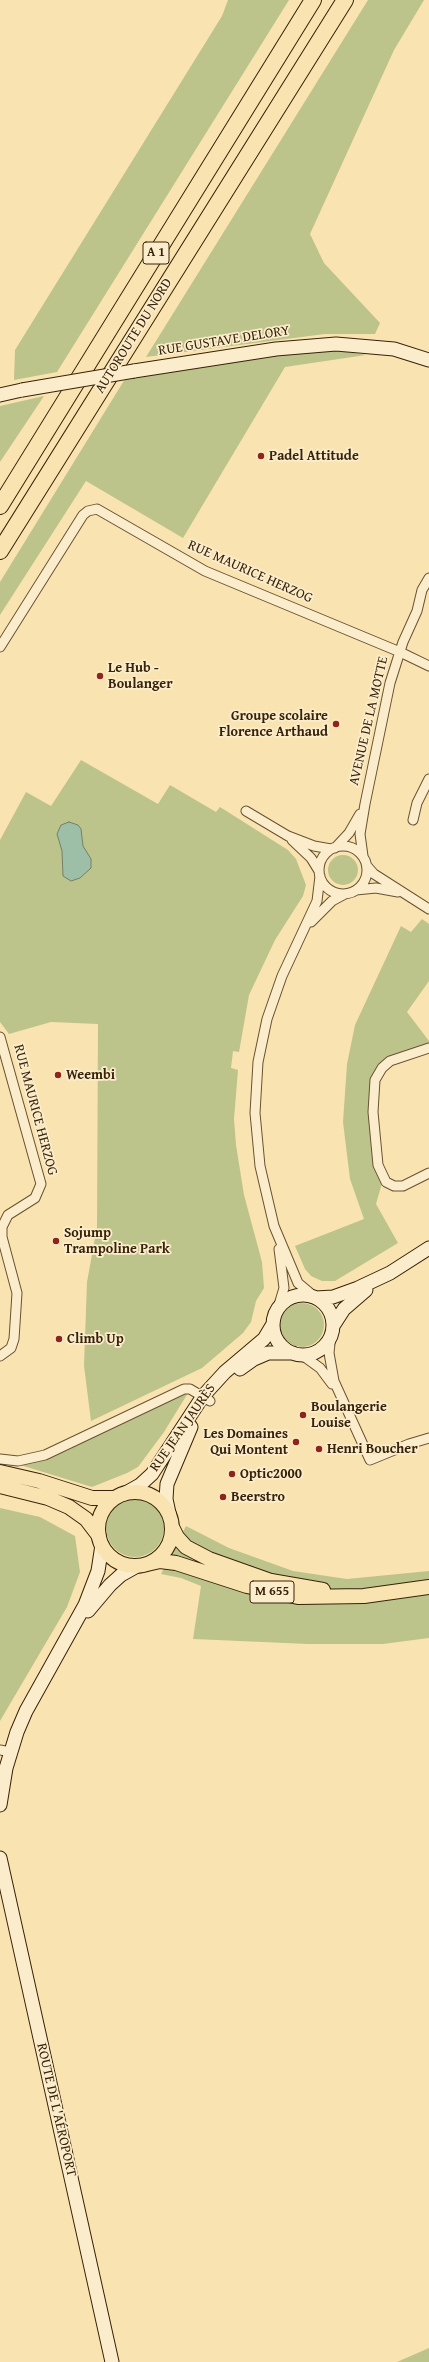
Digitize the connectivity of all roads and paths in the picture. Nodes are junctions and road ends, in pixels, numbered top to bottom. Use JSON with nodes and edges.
{"nodes":[{"id":1,"x":313,"y":0,"type":"edge"},
{"id":2,"x":346,"y":0,"type":"edge"},
{"id":3,"x":429,"y":360,"type":"edge"},
{"id":4,"x":0,"y":395,"type":"edge"},
{"id":5,"x":0,"y":506,"type":"edge"},
{"id":6,"x":0,"y":551,"type":"edge"},
{"id":7,"x":429,"y":578,"type":"edge"},
{"id":8,"x":0,"y":647,"type":"edge"},
{"id":9,"x":400,"y":652,"type":"junction"},
{"id":10,"x":429,"y":666,"type":"edge"},
{"id":11,"x":429,"y":779,"type":"edge"},
{"id":12,"x":365,"y":804,"type":"junction"},
{"id":13,"x":246,"y":811,"type":"dead end"},
{"id":14,"x":413,"y":820,"type":"dead end"},
{"id":15,"x":288,"y":836,"type":"junction"},
{"id":16,"x":333,"y":848,"type":"junction"},
{"id":17,"x":362,"y":856,"type":"junction"},
{"id":18,"x":367,"y":866,"type":"junction"},
{"id":19,"x":320,"y":874,"type":"junction"},
{"id":20,"x":351,"y":892,"type":"junction"},
{"id":21,"x":404,"y":894,"type":"junction"},
{"id":22,"x":429,"y":909,"type":"edge"},
{"id":23,"x":302,"y":935,"type":"junction"},
{"id":24,"x":0,"y":1037,"type":"edge"},
{"id":25,"x":429,"y":1048,"type":"edge"},
{"id":26,"x":429,"y":1172,"type":"edge"},
{"id":27,"x":274,"y":1226,"type":"junction"},
{"id":28,"x":426,"y":1252,"type":"edge"},
{"id":29,"x":390,"y":1273,"type":"junction"},
{"id":30,"x":316,"y":1298,"type":"junction"},
{"id":31,"x":278,"y":1308,"type":"junction"},
{"id":32,"x":273,"y":1324,"type":"junction"},
{"id":33,"x":332,"y":1330,"type":"junction"},
{"id":34,"x":298,"y":1354,"type":"junction"},
{"id":35,"x":0,"y":1356,"type":"edge"},
{"id":36,"x":338,"y":1394,"type":"junction"},
{"id":37,"x":206,"y":1398,"type":"junction"},
{"id":38,"x":429,"y":1438,"type":"edge"},
{"id":39,"x":0,"y":1459,"type":"edge"},
{"id":40,"x":0,"y":1472,"type":"edge"},
{"id":41,"x":0,"y":1486,"type":"edge"},
{"id":42,"x":119,"y":1496,"type":"junction"},
{"id":43,"x":169,"y":1513,"type":"junction"},
{"id":44,"x":172,"y":1527,"type":"junction"},
{"id":45,"x":100,"y":1541,"type":"junction"},
{"id":46,"x":142,"y":1565,"type":"junction"},
{"id":47,"x":429,"y":1587,"type":"edge"},
{"id":48,"x":401,"y":1591,"type":"junction"},
{"id":49,"x":66,"y":1643,"type":"junction"},
{"id":50,"x":5,"y":1751,"type":"edge"},
{"id":51,"x":3,"y":1767,"type":"edge"},
{"id":52,"x":0,"y":1805,"type":"edge"},
{"id":53,"x":0,"y":1858,"type":"edge"},
{"id":54,"x":112,"y":2362,"type":"edge"}],
"edges":[{"from":1,"to":5,"type":"highway","name":"AUTOROUTE DU NORD","number":"A 1"},
{"from":2,"to":6,"type":"highway","name":"AUTOROUTE DU NORD","number":"A 1"},
{"from":3,"to":4,"type":"street","name":"RUE GUSTAVE DELORY","bridge":true},
{"from":7,"to":9,"type":"street","name":"AVENUE DE LA MOTTE"},
{"from":8,"to":9,"type":"street","name":"RUE MAURICE HERZOG"},
{"from":9,"to":10,"type":"street"},
{"from":9,"to":12,"type":"street","name":"AVENUE DE LA MOTTE"},
{"from":11,"to":14,"type":"street"},
{"from":12,"to":16,"type":"street","name":"AVENUE DE LA MOTTE"},
{"from":12,"to":17,"type":"street","name":"AVENUE DE LA MOTTE"},
{"from":13,"to":15,"type":"street"},
{"from":15,"to":16,"type":"street"},
{"from":15,"to":19,"type":"street"},
{"from":16,"to":17,"type":"street"},
{"from":16,"to":19,"type":"street"},
{"from":17,"to":18,"type":"street"},
{"from":18,"to":20,"type":"street"},
{"from":18,"to":21,"type":"street"},
{"from":19,"to":20,"type":"street"},
{"from":19,"to":23,"type":"street"},
{"from":20,"to":21,"type":"street"},
{"from":20,"to":23,"type":"street"},
{"from":21,"to":22,"type":"street"},
{"from":23,"to":27,"type":"street"},
{"from":24,"to":35,"type":"street","name":"RUE MAURICE HERZOG"},
{"from":25,"to":26,"type":"street"},
{"from":27,"to":30,"type":"street"},
{"from":27,"to":31,"type":"street"},
{"from":28,"to":29,"type":"street"},
{"from":29,"to":30,"type":"street"},
{"from":29,"to":33,"type":"street"},
{"from":30,"to":31,"type":"street"},
{"from":30,"to":33,"type":"street"},
{"from":31,"to":32,"type":"street"},
{"from":32,"to":34,"type":"street"},
{"from":32,"to":37,"type":"street","name":"RUE JEAN JAURÈS"},
{"from":33,"to":34,"type":"street"},
{"from":33,"to":36,"type":"street"},
{"from":34,"to":36,"type":"street"},
{"from":34,"to":37,"type":"street","name":"RUE JEAN JAURÈS"},
{"from":36,"to":38,"type":"street"},
{"from":37,"to":39,"type":"street"},
{"from":37,"to":42,"type":"street","name":"RUE JEAN JAURÈS"},
{"from":37,"to":43,"type":"street","name":"RUE JEAN JAURÈS"},
{"from":40,"to":42,"type":"main road"},
{"from":41,"to":45,"type":"main road"},
{"from":42,"to":43,"type":"main road"},
{"from":42,"to":45,"type":"main road"},
{"from":43,"to":44,"type":"main road"},
{"from":44,"to":46,"type":"main road"},
{"from":44,"to":48,"type":"main road","number":"M 655"},
{"from":45,"to":46,"type":"main road"},
{"from":45,"to":49,"type":"street"},
{"from":46,"to":48,"type":"main road","number":"M 655"},
{"from":46,"to":49,"type":"street"},
{"from":47,"to":48,"type":"main road","number":"M 655"},
{"from":49,"to":50,"type":"street"},
{"from":50,"to":51,"type":"street"},
{"from":51,"to":52,"type":"street"},
{"from":53,"to":54,"type":"street","name":"ROUTE DE L'AÉROPORT"}]}
